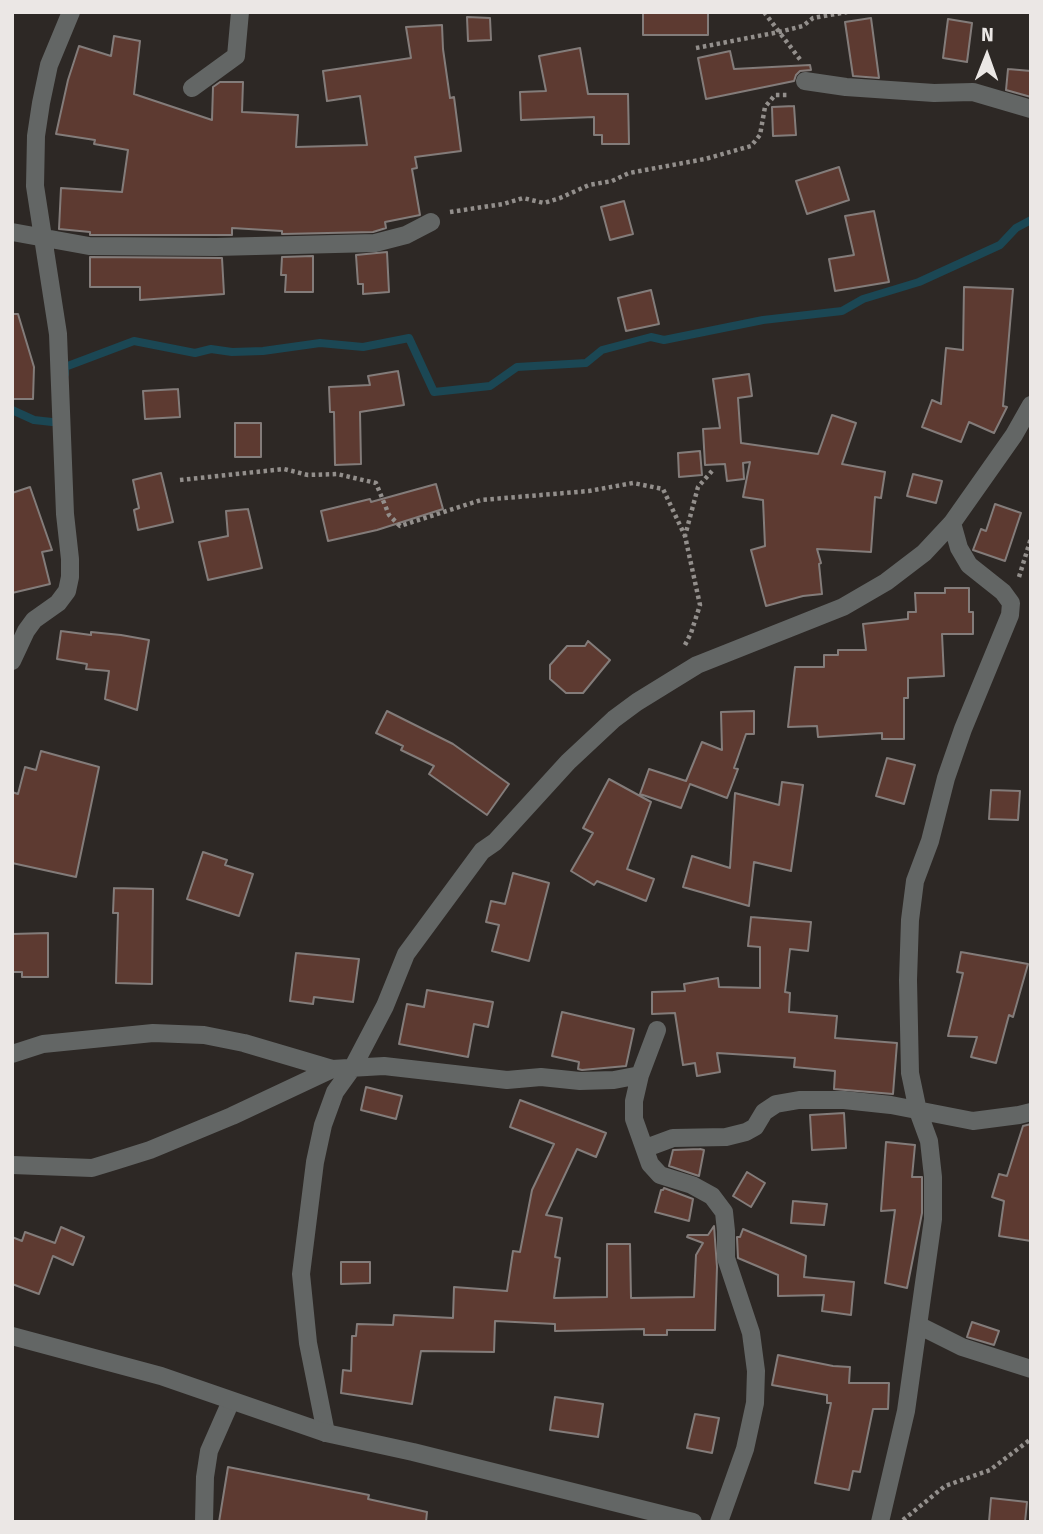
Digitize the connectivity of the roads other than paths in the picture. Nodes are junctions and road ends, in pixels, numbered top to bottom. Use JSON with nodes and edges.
{"nodes":[{"id":1,"x":71,"y":12,"type":"edge"},
{"id":2,"x":240,"y":12,"type":"edge"},
{"id":3,"x":805,"y":81,"type":"road end"},
{"id":4,"x":192,"y":88,"type":"dead end"},
{"id":5,"x":1031,"y":109,"type":"edge"},
{"id":6,"x":431,"y":222,"type":"road end"},
{"id":7,"x":12,"y":232,"type":"edge"},
{"id":8,"x":42,"y":237,"type":"junction"},
{"id":9,"x":1031,"y":405,"type":"edge"},
{"id":10,"x":952,"y":523,"type":"junction"},
{"id":11,"x":12,"y":661,"type":"edge"},
{"id":12,"x":657,"y":1030,"type":"dead end"},
{"id":13,"x":12,"y":1054,"type":"edge"},
{"id":14,"x":353,"y":1066,"type":"junction"},
{"id":15,"x":332,"y":1069,"type":"junction"},
{"id":16,"x":640,"y":1075,"type":"junction"},
{"id":17,"x":918,"y":1111,"type":"junction"},
{"id":18,"x":1031,"y":1112,"type":"edge"},
{"id":19,"x":646,"y":1148,"type":"junction"},
{"id":20,"x":12,"y":1166,"type":"edge"},
{"id":21,"x":918,"y":1325,"type":"junction"},
{"id":22,"x":12,"y":1336,"type":"edge"},
{"id":23,"x":1031,"y":1369,"type":"edge"},
{"id":24,"x":231,"y":1401,"type":"junction"},
{"id":25,"x":326,"y":1433,"type":"junction"},
{"id":26,"x":204,"y":1522,"type":"edge"},
{"id":27,"x":693,"y":1522,"type":"edge"},
{"id":28,"x":719,"y":1522,"type":"edge"},
{"id":29,"x":880,"y":1522,"type":"edge"}],
"edges":[{"from":1,"to":8,"type":"street"},
{"from":2,"to":4,"type":"street"},
{"from":3,"to":5,"type":"street"},
{"from":6,"to":8,"type":"street"},
{"from":7,"to":8,"type":"street"},
{"from":8,"to":11,"type":"street"},
{"from":9,"to":10,"type":"street"},
{"from":10,"to":14,"type":"street"},
{"from":10,"to":17,"type":"street"},
{"from":12,"to":16,"type":"street"},
{"from":13,"to":15,"type":"street"},
{"from":14,"to":15,"type":"street"},
{"from":14,"to":16,"type":"street"},
{"from":14,"to":25,"type":"street"},
{"from":15,"to":20,"type":"street"},
{"from":16,"to":19,"type":"street"},
{"from":17,"to":18,"type":"street"},
{"from":17,"to":19,"type":"street"},
{"from":17,"to":21,"type":"street"},
{"from":19,"to":28,"type":"street"},
{"from":21,"to":23,"type":"street"},
{"from":21,"to":29,"type":"street"},
{"from":22,"to":24,"type":"street"},
{"from":24,"to":25,"type":"street"},
{"from":24,"to":26,"type":"street"},
{"from":25,"to":27,"type":"street"}]}
